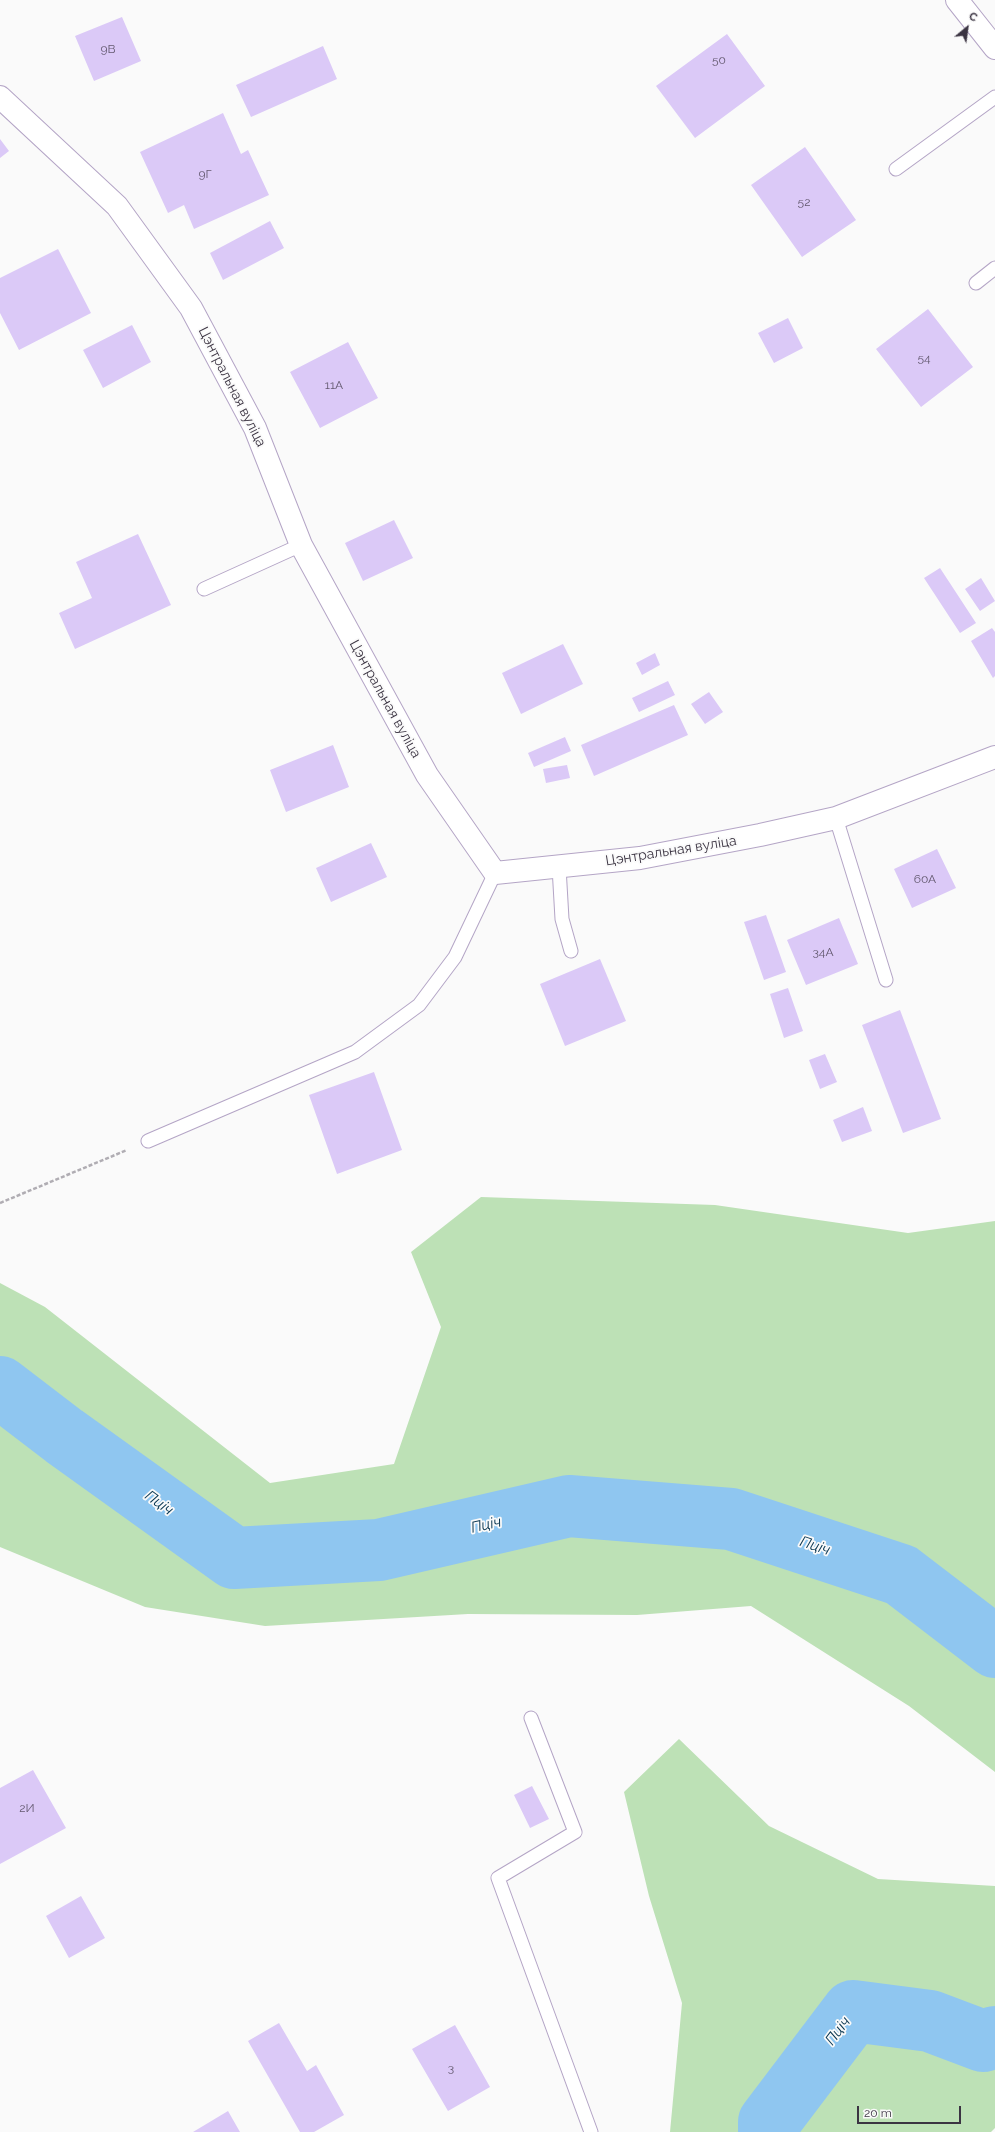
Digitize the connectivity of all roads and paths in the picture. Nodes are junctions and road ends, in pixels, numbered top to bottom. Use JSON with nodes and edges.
{"nodes":[{"id":1,"x":957,"y":0,"type":"edge"},
{"id":2,"x":995,"y":48,"type":"edge"},
{"id":3,"x":995,"y":96,"type":"edge"},
{"id":4,"x":0,"y":97,"type":"edge"},
{"id":5,"x":896,"y":169,"type":"dead end"},
{"id":6,"x":995,"y":268,"type":"edge"},
{"id":7,"x":976,"y":283,"type":"dead end"},
{"id":8,"x":301,"y":545,"type":"junction"},
{"id":9,"x":204,"y":588,"type":"dead end"},
{"id":10,"x":995,"y":757,"type":"edge"},
{"id":11,"x":836,"y":818,"type":"junction"},
{"id":12,"x":559,"y":867,"type":"junction"},
{"id":13,"x":495,"y":874,"type":"junction"},
{"id":14,"x":571,"y":951,"type":"dead end"},
{"id":15,"x":886,"y":980,"type":"dead end"},
{"id":16,"x":148,"y":1141,"type":"joint"},
{"id":17,"x":0,"y":1203,"type":"edge"},
{"id":18,"x":531,"y":1718,"type":"dead end"},
{"id":19,"x":591,"y":2132,"type":"edge"}],
"edges":[{"from":1,"to":2,"type":"street"},
{"from":3,"to":5,"type":"lane"},
{"from":4,"to":8,"type":"street","name":"Цэнтральная вуліца"},
{"from":6,"to":7,"type":"lane"},
{"from":8,"to":9,"type":"lane"},
{"from":8,"to":13,"type":"street","name":"Цэнтральная вуліца"},
{"from":10,"to":11,"type":"street","name":"Цэнтральная вуліца"},
{"from":11,"to":12,"type":"street","name":"Цэнтральная вуліца"},
{"from":11,"to":15,"type":"lane"},
{"from":12,"to":13,"type":"street","name":"Цэнтральная вуліца"},
{"from":12,"to":14,"type":"lane"},
{"from":13,"to":16,"type":"lane"},
{"from":16,"to":17,"type":"path"},
{"from":18,"to":19,"type":"lane"}]}
